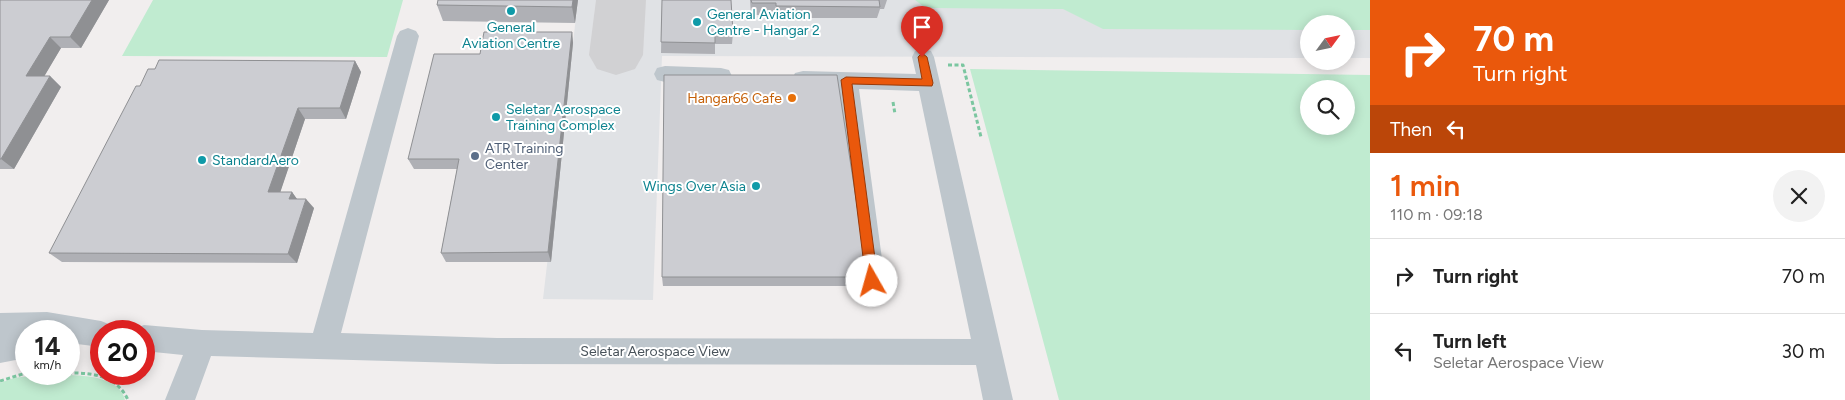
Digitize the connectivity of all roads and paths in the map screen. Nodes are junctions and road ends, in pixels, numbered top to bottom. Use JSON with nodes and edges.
{"nodes":[{"id":1,"x":408,"y":36,"type":"dead end"},
{"id":2,"x":925,"y":68,"type":"junction"},
{"id":3,"x":665,"y":74,"type":"edge"},
{"id":4,"x":741,"y":77,"type":"edge"},
{"id":5,"x":779,"y":78,"type":"edge"},
{"id":6,"x":846,"y":80,"type":"junction"},
{"id":7,"x":981,"y":137,"type":"dead end"},
{"id":8,"x":872,"y":281,"type":"dead end"},
{"id":9,"x":0,"y":326,"type":"edge"},
{"id":10,"x":15,"y":326,"type":"edge"},
{"id":11,"x":155,"y":339,"type":"edge"},
{"id":12,"x":202,"y":343,"type":"junction"},
{"id":13,"x":15,"y":347,"type":"edge"},
{"id":14,"x":323,"y":347,"type":"junction"},
{"id":15,"x":0,"y":350,"type":"edge"},
{"id":16,"x":987,"y":352,"type":"junction"},
{"id":17,"x":80,"y":375,"type":"edge"},
{"id":18,"x":15,"y":377,"type":"edge"},
{"id":19,"x":0,"y":381,"type":"edge"},
{"id":20,"x":128,"y":400,"type":"edge"},
{"id":21,"x":180,"y":400,"type":"edge"},
{"id":22,"x":998,"y":400,"type":"edge"}],
"edges":[{"from":1,"to":14,"type":"street"},
{"from":2,"to":6,"type":"street"},
{"from":2,"to":7,"type":"path"},
{"from":2,"to":16,"type":"street"},
{"from":3,"to":4,"type":"street"},
{"from":5,"to":6,"type":"street"},
{"from":6,"to":8,"type":"street"},
{"from":9,"to":10,"type":"street"},
{"from":11,"to":12,"type":"street","name":"Seletar Aerospace View"},
{"from":12,"to":14,"type":"street","name":"Seletar Aerospace View"},
{"from":12,"to":21,"type":"street"},
{"from":13,"to":15,"type":"street"},
{"from":14,"to":16,"type":"street","name":"Seletar Aerospace View"},
{"from":16,"to":22,"type":"street"},
{"from":17,"to":20,"type":"path"},
{"from":18,"to":19,"type":"path"}]}
